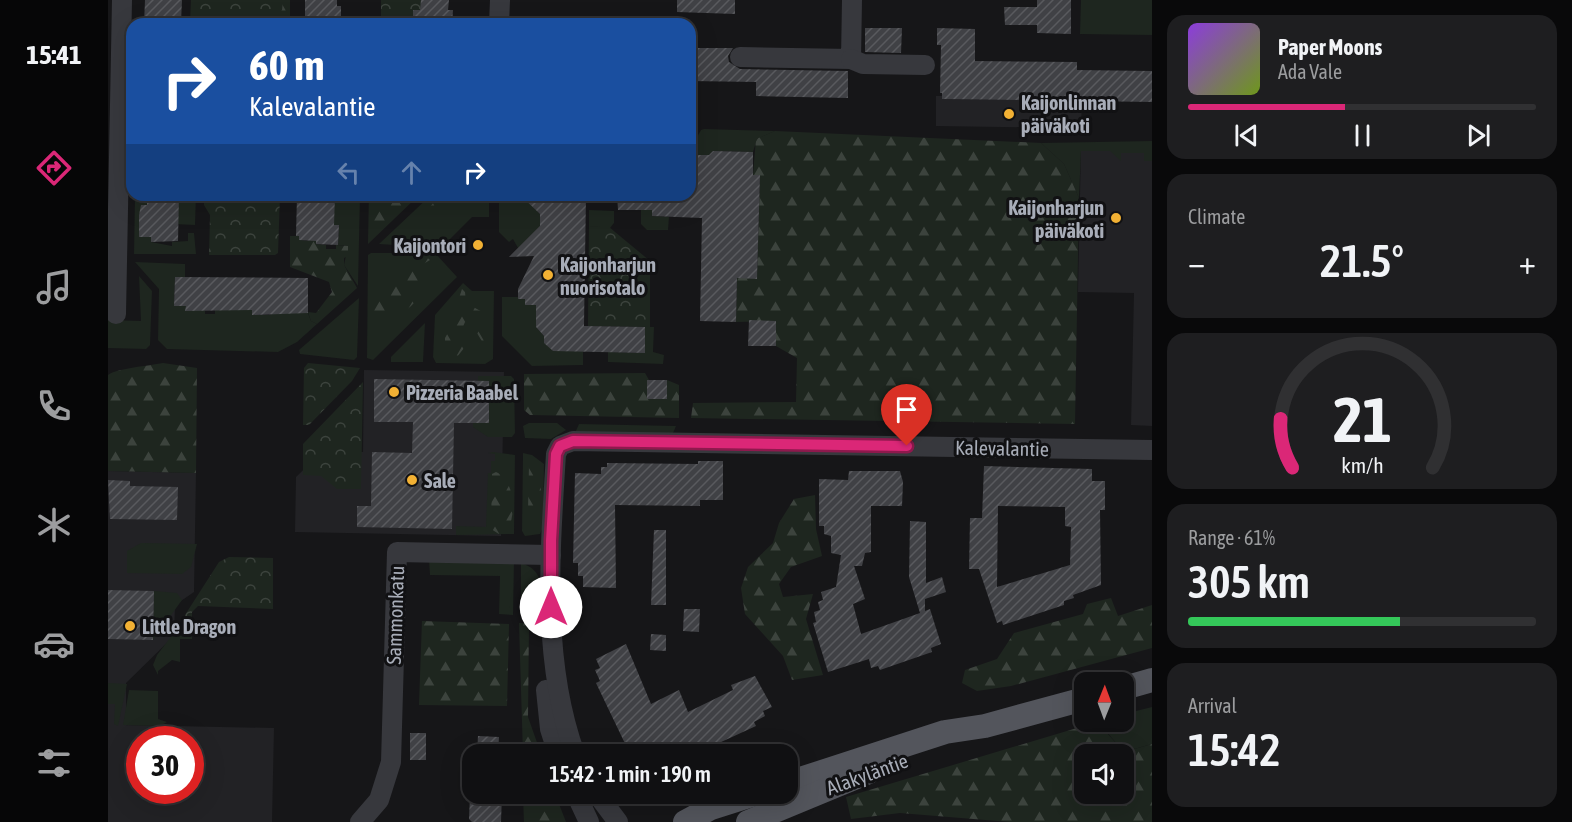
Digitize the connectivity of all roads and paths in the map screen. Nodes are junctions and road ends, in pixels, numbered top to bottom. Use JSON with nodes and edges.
{"nodes":[{"id":1,"x":122,"y":0,"type":"edge"},
{"id":2,"x":500,"y":0,"type":"edge"},
{"id":3,"x":852,"y":0,"type":"edge"},
{"id":4,"x":499,"y":18,"type":"edge"},
{"id":5,"x":740,"y":57,"type":"dead end"},
{"id":6,"x":851,"y":59,"type":"junction"},
{"id":7,"x":926,"y":65,"type":"dead end"},
{"id":8,"x":116,"y":314,"type":"dead end"},
{"id":9,"x":1152,"y":450,"type":"edge"},
{"id":10,"x":551,"y":555,"type":"junction"},
{"id":11,"x":551,"y":619,"type":"junction"},
{"id":12,"x":1152,"y":680,"type":"edge"},
{"id":13,"x":1134,"y":685,"type":"edge"},
{"id":14,"x":1074,"y":702,"type":"edge"},
{"id":15,"x":985,"y":726,"type":"junction"},
{"id":16,"x":555,"y":744,"type":"edge"},
{"id":17,"x":571,"y":744,"type":"edge"},
{"id":18,"x":798,"y":780,"type":"edge"},
{"id":19,"x":581,"y":804,"type":"edge"},
{"id":20,"x":604,"y":804,"type":"edge"},
{"id":21,"x":724,"y":804,"type":"edge"},
{"id":22,"x":360,"y":822,"type":"edge"},
{"id":23,"x":589,"y":822,"type":"edge"},
{"id":24,"x":618,"y":822,"type":"edge"},
{"id":25,"x":685,"y":822,"type":"edge"},
{"id":26,"x":748,"y":822,"type":"edge"}],
"edges":[{"from":1,"to":8,"type":"street"},
{"from":2,"to":4,"type":"street"},
{"from":3,"to":6,"type":"street"},
{"from":5,"to":6,"type":"street"},
{"from":6,"to":7,"type":"street"},
{"from":9,"to":10,"type":"street","name":"Kalevalantie"},
{"from":10,"to":11,"type":"street","name":"Kalevalantie"},
{"from":10,"to":22,"type":"street","name":"Sammonkatu"},
{"from":11,"to":16,"type":"street","name":"Kalevalantie"},
{"from":11,"to":17,"type":"street","name":"Kalevalantie"},
{"from":12,"to":13,"type":"main road"},
{"from":14,"to":15,"type":"main road","name":"Alakyläntie"},
{"from":15,"to":18,"type":"main road","name":"Alakyläntie"},
{"from":15,"to":26,"type":"main road","name":"Alakyläntie"},
{"from":19,"to":23,"type":"street"},
{"from":20,"to":24,"type":"street"},
{"from":21,"to":25,"type":"main road"}]}
